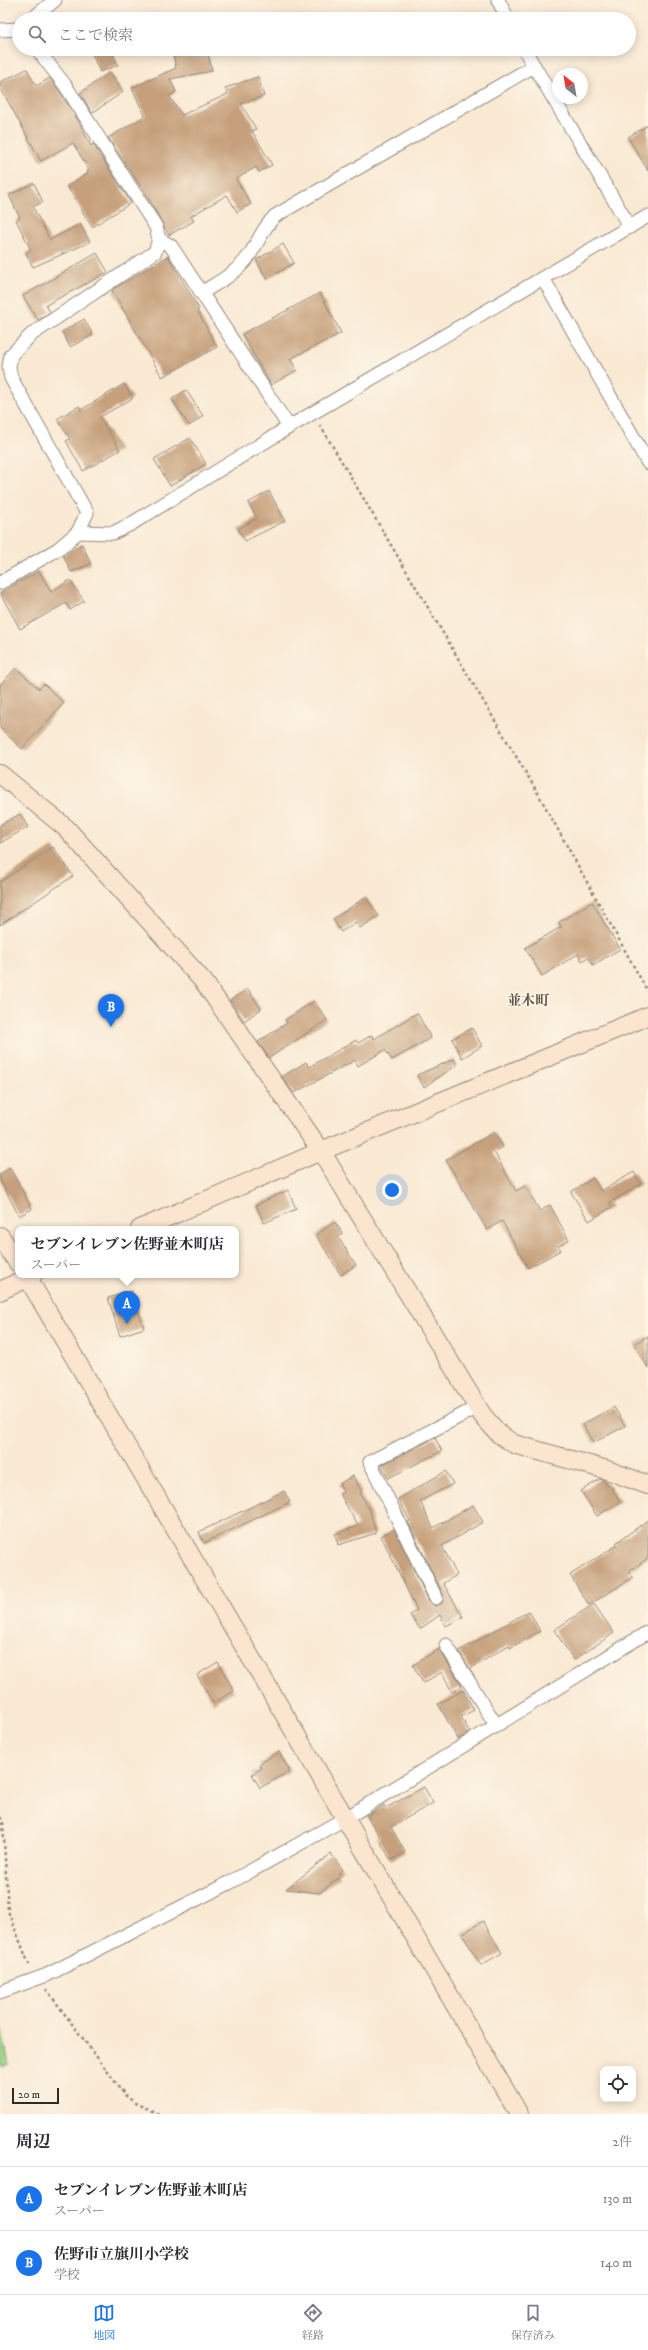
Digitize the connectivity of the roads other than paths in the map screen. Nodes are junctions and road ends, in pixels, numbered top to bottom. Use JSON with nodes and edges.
{"nodes":[{"id":1,"x":55,"y":0,"type":"edge"},
{"id":2,"x":498,"y":0,"type":"edge"},
{"id":3,"x":40,"y":12,"type":"edge"},
{"id":4,"x":504,"y":12,"type":"edge"},
{"id":5,"x":12,"y":29,"type":"edge"},
{"id":6,"x":0,"y":30,"type":"edge"},
{"id":7,"x":42,"y":56,"type":"edge"},
{"id":8,"x":528,"y":56,"type":"edge"},
{"id":9,"x":534,"y":66,"type":"junction"},
{"id":10,"x":648,"y":216,"type":"edge"},
{"id":11,"x":630,"y":227,"type":"junction"},
{"id":12,"x":159,"y":239,"type":"junction"},
{"id":13,"x":543,"y":278,"type":"junction"},
{"id":14,"x":201,"y":293,"type":"junction"},
{"id":15,"x":289,"y":427,"type":"junction"},
{"id":16,"x":648,"y":463,"type":"edge"},
{"id":17,"x":78,"y":532,"type":"junction"},
{"id":18,"x":0,"y":583,"type":"edge"},
{"id":19,"x":0,"y":774,"type":"edge"},
{"id":20,"x":648,"y":1016,"type":"edge"},
{"id":21,"x":321,"y":1151,"type":"junction"},
{"id":22,"x":147,"y":1226,"type":"edge"},
{"id":23,"x":0,"y":1236,"type":"edge"},
{"id":24,"x":15,"y":1257,"type":"edge"},
{"id":25,"x":19,"y":1278,"type":"edge"},
{"id":26,"x":29,"y":1278,"type":"edge"},
{"id":27,"x":0,"y":1291,"type":"edge"},
{"id":28,"x":478,"y":1407,"type":"junction"},
{"id":29,"x":648,"y":1485,"type":"edge"},
{"id":30,"x":436,"y":1598,"type":"dead end"},
{"id":31,"x":648,"y":1632,"type":"edge"},
{"id":32,"x":446,"y":1645,"type":"dead end"},
{"id":33,"x":496,"y":1725,"type":"junction"},
{"id":34,"x":346,"y":1818,"type":"junction"},
{"id":35,"x":0,"y":1992,"type":"edge"},
{"id":36,"x":519,"y":2114,"type":"edge"}],
"edges":[{"from":1,"to":3,"type":"street"},
{"from":2,"to":4,"type":"street"},
{"from":5,"to":6,"type":"street"},
{"from":7,"to":12,"type":"street"},
{"from":8,"to":9,"type":"street"},
{"from":9,"to":11,"type":"street"},
{"from":9,"to":14,"type":"street"},
{"from":10,"to":11,"type":"street"},
{"from":11,"to":13,"type":"street"},
{"from":12,"to":14,"type":"street"},
{"from":12,"to":17,"type":"street"},
{"from":13,"to":15,"type":"street"},
{"from":13,"to":16,"type":"street"},
{"from":14,"to":15,"type":"street"},
{"from":15,"to":17,"type":"street"},
{"from":17,"to":18,"type":"street"},
{"from":19,"to":21,"type":"street"},
{"from":20,"to":21,"type":"street"},
{"from":21,"to":22,"type":"street"},
{"from":21,"to":28,"type":"street"},
{"from":23,"to":24,"type":"street"},
{"from":25,"to":27,"type":"street"},
{"from":26,"to":34,"type":"street"},
{"from":28,"to":29,"type":"street"},
{"from":28,"to":30,"type":"street"},
{"from":31,"to":33,"type":"street"},
{"from":32,"to":33,"type":"street"},
{"from":33,"to":34,"type":"street"},
{"from":34,"to":35,"type":"street"},
{"from":34,"to":36,"type":"street"}]}
